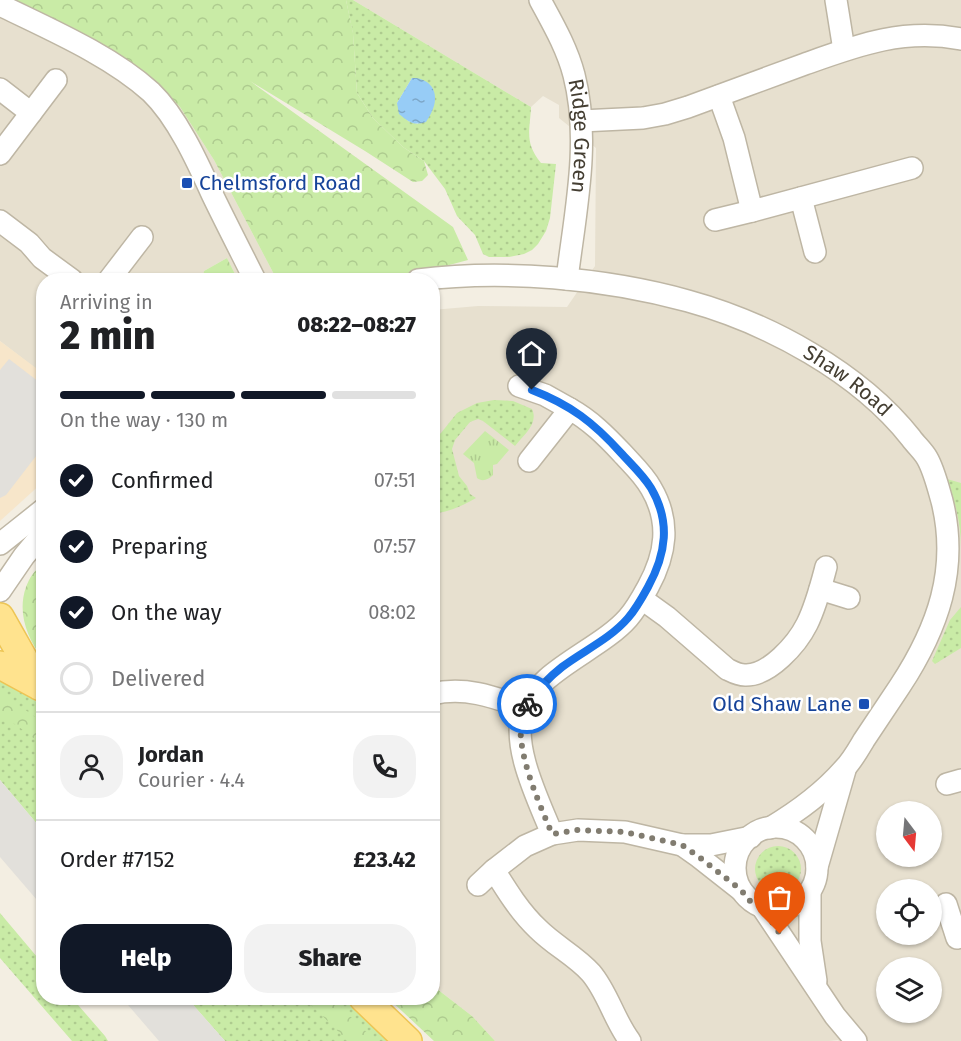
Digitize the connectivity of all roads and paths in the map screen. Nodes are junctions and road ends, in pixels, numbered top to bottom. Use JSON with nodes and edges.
{"nodes":[{"id":1,"x":540,"y":0,"type":"edge"},
{"id":2,"x":836,"y":0,"type":"edge"},
{"id":3,"x":0,"y":5,"type":"edge"},
{"id":4,"x":961,"y":39,"type":"edge"},
{"id":5,"x":844,"y":50,"type":"junction"},
{"id":6,"x":56,"y":80,"type":"dead end"},
{"id":7,"x":0,"y":89,"type":"edge"},
{"id":8,"x":719,"y":96,"type":"junction"},
{"id":9,"x":31,"y":113,"type":"junction"},
{"id":10,"x":581,"y":121,"type":"junction"},
{"id":11,"x":0,"y":154,"type":"edge"},
{"id":12,"x":912,"y":168,"type":"dead end"},
{"id":13,"x":801,"y":198,"type":"junction"},
{"id":14,"x":752,"y":211,"type":"junction"},
{"id":15,"x":0,"y":220,"type":"edge"},
{"id":16,"x":715,"y":220,"type":"dead end"},
{"id":17,"x":142,"y":237,"type":"dead end"},
{"id":18,"x":815,"y":252,"type":"dead end"},
{"id":19,"x":62,"y":273,"type":"edge"},
{"id":20,"x":114,"y":273,"type":"edge"},
{"id":21,"x":252,"y":273,"type":"edge"},
{"id":22,"x":440,"y":278,"type":"edge"},
{"id":23,"x":567,"y":279,"type":"junction"},
{"id":24,"x":519,"y":386,"type":"dead end"},
{"id":25,"x":570,"y":409,"type":"junction"},
{"id":26,"x":529,"y":461,"type":"dead end"},
{"id":27,"x":36,"y":515,"type":"edge"},
{"id":28,"x":36,"y":542,"type":"edge"},
{"id":29,"x":0,"y":544,"type":"edge"},
{"id":30,"x":826,"y":567,"type":"dead end"},
{"id":31,"x":953,"y":586,"type":"edge"},
{"id":32,"x":820,"y":589,"type":"junction"},
{"id":33,"x":0,"y":591,"type":"edge"},
{"id":34,"x":849,"y":598,"type":"dead end"},
{"id":35,"x":642,"y":599,"type":"junction"},
{"id":36,"x":0,"y":617,"type":"edge"},
{"id":37,"x":0,"y":664,"type":"edge"},
{"id":38,"x":36,"y":679,"type":"edge"},
{"id":39,"x":36,"y":685,"type":"edge"},
{"id":40,"x":440,"y":693,"type":"edge"},
{"id":41,"x":525,"y":708,"type":"junction"},
{"id":42,"x":846,"y":767,"type":"junction"},
{"id":43,"x":760,"y":832,"type":"junction"},
{"id":44,"x":552,"y":834,"type":"junction"},
{"id":45,"x":682,"y":845,"type":"junction"},
{"id":46,"x":817,"y":867,"type":"junction"},
{"id":47,"x":494,"y":870,"type":"junction"},
{"id":48,"x":478,"y":885,"type":"dead end"},
{"id":49,"x":741,"y":890,"type":"junction"},
{"id":50,"x":810,"y":892,"type":"junction"},
{"id":51,"x":946,"y":905,"type":"edge"},
{"id":52,"x":762,"y":907,"type":"junction"},
{"id":53,"x":957,"y":938,"type":"dead end"},
{"id":54,"x":818,"y":989,"type":"junction"},
{"id":55,"x":370,"y":1005,"type":"edge"},
{"id":56,"x":408,"y":1041,"type":"edge"},
{"id":57,"x":630,"y":1041,"type":"edge"},
{"id":58,"x":856,"y":1041,"type":"edge"}],
"edges":[{"from":1,"to":10,"type":"street","name":"Ridge Green"},
{"from":2,"to":5,"type":"street"},
{"from":3,"to":21,"type":"street"},
{"from":4,"to":5,"type":"street"},
{"from":5,"to":8,"type":"street"},
{"from":6,"to":9,"type":"street"},
{"from":7,"to":9,"type":"street"},
{"from":8,"to":10,"type":"street"},
{"from":8,"to":14,"type":"street"},
{"from":9,"to":11,"type":"street"},
{"from":10,"to":23,"type":"street","name":"Ridge Green"},
{"from":12,"to":13,"type":"street"},
{"from":13,"to":14,"type":"street"},
{"from":13,"to":18,"type":"street"},
{"from":14,"to":16,"type":"street"},
{"from":15,"to":19,"type":"street"},
{"from":17,"to":20,"type":"street"},
{"from":22,"to":23,"type":"street","name":"Shaw Road"},
{"from":23,"to":31,"type":"street","name":"Shaw Road"},
{"from":24,"to":25,"type":"street"},
{"from":25,"to":26,"type":"street"},
{"from":25,"to":35,"type":"street"},
{"from":27,"to":29,"type":"street"},
{"from":28,"to":33,"type":"street"},
{"from":30,"to":32,"type":"street"},
{"from":31,"to":42,"type":"street","name":"Shaw Road"},
{"from":32,"to":34,"type":"street"},
{"from":32,"to":35,"type":"street"},
{"from":35,"to":41,"type":"street"},
{"from":36,"to":38,"type":"main road"},
{"from":37,"to":39,"type":"main road"},
{"from":40,"to":41,"type":"street"},
{"from":41,"to":44,"type":"street"},
{"from":42,"to":43,"type":"street","name":"Shaw Road"},
{"from":42,"to":46,"type":"street","name":"Shaw Road"},
{"from":43,"to":45,"type":"street"},
{"from":43,"to":46,"type":"street"},
{"from":43,"to":49,"type":"street"},
{"from":44,"to":45,"type":"street"},
{"from":44,"to":47,"type":"street"},
{"from":45,"to":49,"type":"street"},
{"from":46,"to":50,"type":"street"},
{"from":47,"to":48,"type":"street"},
{"from":47,"to":57,"type":"street"},
{"from":49,"to":52,"type":"street"},
{"from":50,"to":52,"type":"street"},
{"from":50,"to":54,"type":"street"},
{"from":51,"to":53,"type":"street"},
{"from":52,"to":54,"type":"street"},
{"from":54,"to":58,"type":"street"},
{"from":55,"to":56,"type":"main road"}]}
